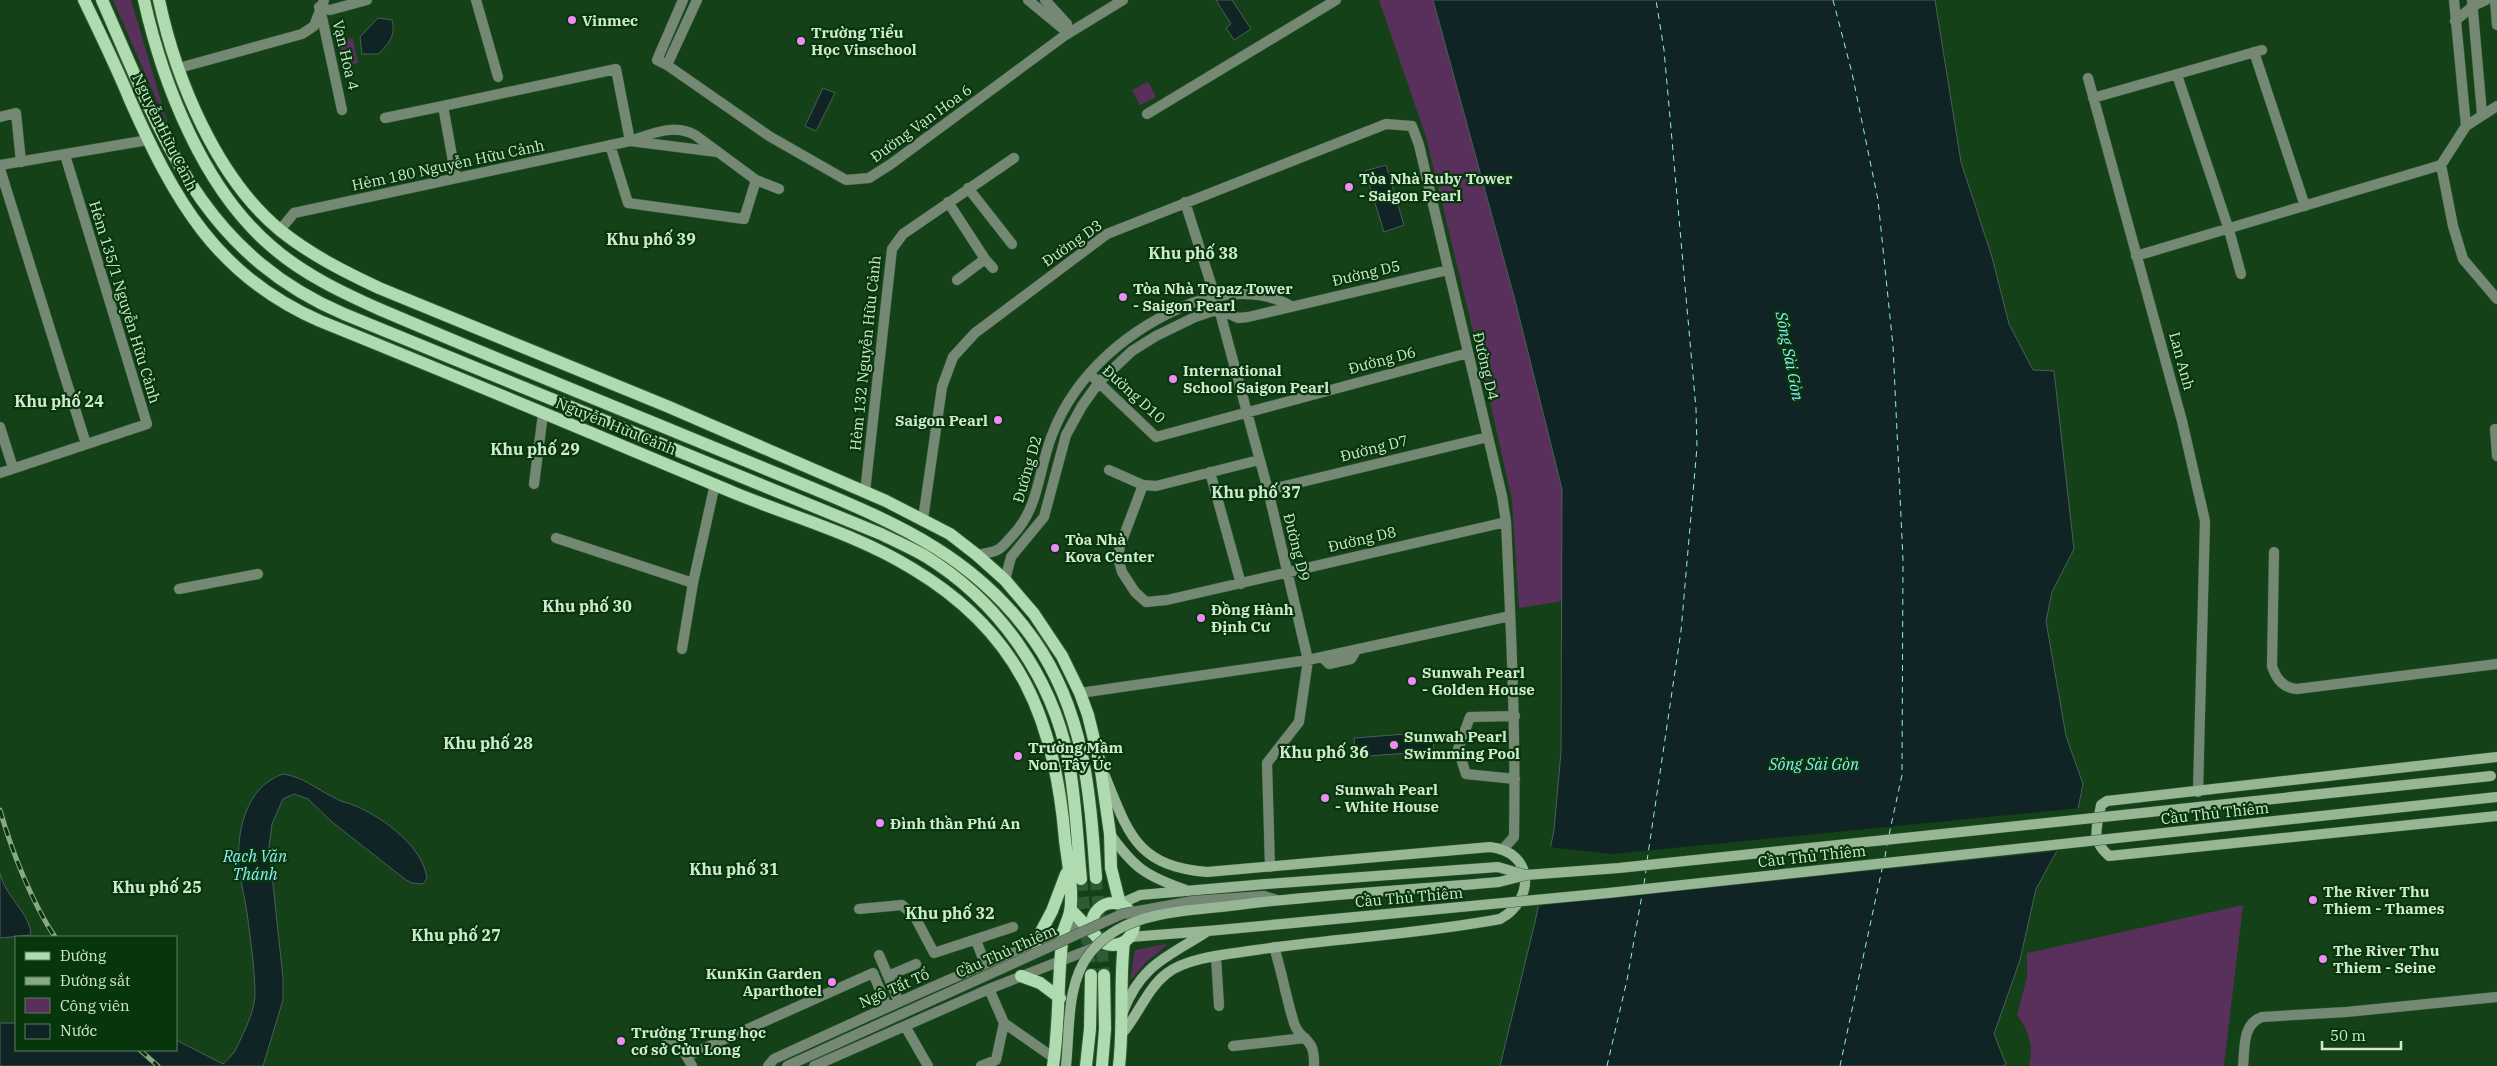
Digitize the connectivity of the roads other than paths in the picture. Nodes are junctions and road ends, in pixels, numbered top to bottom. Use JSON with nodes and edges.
{"nodes":[{"id":1,"x":84,"y":0,"type":"edge"},
{"id":2,"x":102,"y":0,"type":"edge"},
{"id":3,"x":144,"y":0,"type":"edge"},
{"id":4,"x":159,"y":0,"type":"edge"},
{"id":5,"x":367,"y":0,"type":"edge"},
{"id":6,"x":476,"y":0,"type":"edge"},
{"id":7,"x":683,"y":0,"type":"edge"},
{"id":8,"x":697,"y":0,"type":"edge"},
{"id":9,"x":1028,"y":0,"type":"edge"},
{"id":10,"x":1045,"y":0,"type":"edge"},
{"id":11,"x":1123,"y":0,"type":"edge"},
{"id":12,"x":1336,"y":0,"type":"edge"},
{"id":13,"x":2454,"y":0,"type":"edge"},
{"id":14,"x":2486,"y":0,"type":"edge"},
{"id":15,"x":2495,"y":0,"type":"edge"},
{"id":16,"x":320,"y":2,"type":"edge"},
{"id":17,"x":2473,"y":3,"type":"edge"},
{"id":18,"x":2455,"y":21,"type":"junction"},
{"id":19,"x":2497,"y":25,"type":"edge"},
{"id":20,"x":1071,"y":32,"type":"junction"},
{"id":21,"x":667,"y":65,"type":"junction"},
{"id":22,"x":179,"y":68,"type":"junction"},
{"id":23,"x":165,"y":72,"type":"junction"},
{"id":24,"x":2177,"y":74,"type":"junction"},
{"id":25,"x":498,"y":77,"type":"dead end"},
{"id":26,"x":2088,"y":78,"type":"dead end"},
{"id":27,"x":2093,"y":98,"type":"junction"},
{"id":28,"x":443,"y":106,"type":"junction"},
{"id":29,"x":2497,"y":106,"type":"edge"},
{"id":30,"x":342,"y":110,"type":"dead end"},
{"id":31,"x":1147,"y":114,"type":"dead end"},
{"id":32,"x":2482,"y":114,"type":"junction"},
{"id":33,"x":0,"y":116,"type":"edge"},
{"id":34,"x":385,"y":118,"type":"dead end"},
{"id":35,"x":1412,"y":126,"type":"joint"},
{"id":36,"x":2466,"y":126,"type":"junction"},
{"id":37,"x":163,"y":137,"type":"junction"},
{"id":38,"x":148,"y":140,"type":"junction"},
{"id":39,"x":630,"y":141,"type":"junction"},
{"id":40,"x":610,"y":146,"type":"junction"},
{"id":41,"x":718,"y":152,"type":"junction"},
{"id":42,"x":65,"y":155,"type":"junction"},
{"id":43,"x":1014,"y":158,"type":"dead end"},
{"id":44,"x":21,"y":162,"type":"junction"},
{"id":45,"x":2441,"y":165,"type":"junction"},
{"id":46,"x":0,"y":167,"type":"edge"},
{"id":47,"x":456,"y":178,"type":"junction"},
{"id":48,"x":756,"y":180,"type":"junction"},
{"id":49,"x":968,"y":188,"type":"junction"},
{"id":50,"x":779,"y":189,"type":"dead end"},
{"id":51,"x":948,"y":202,"type":"junction"},
{"id":52,"x":1185,"y":202,"type":"junction"},
{"id":53,"x":2305,"y":206,"type":"junction"},
{"id":54,"x":280,"y":230,"type":"junction"},
{"id":55,"x":2229,"y":230,"type":"junction"},
{"id":56,"x":1012,"y":244,"type":"dead end"},
{"id":57,"x":2136,"y":256,"type":"junction"},
{"id":58,"x":985,"y":259,"type":"junction"},
{"id":59,"x":993,"y":268,"type":"dead end"},
{"id":60,"x":1448,"y":270,"type":"junction"},
{"id":61,"x":2241,"y":274,"type":"dead end"},
{"id":62,"x":957,"y":280,"type":"dead end"},
{"id":63,"x":1215,"y":295,"type":"junction"},
{"id":64,"x":2497,"y":299,"type":"edge"},
{"id":65,"x":1291,"y":306,"type":"junction"},
{"id":66,"x":1220,"y":309,"type":"junction"},
{"id":67,"x":1468,"y":353,"type":"junction"},
{"id":68,"x":563,"y":365,"type":"junction"},
{"id":69,"x":1090,"y":374,"type":"junction"},
{"id":70,"x":1098,"y":382,"type":"junction"},
{"id":71,"x":556,"y":383,"type":"junction"},
{"id":72,"x":549,"y":399,"type":"junction"},
{"id":73,"x":1246,"y":412,"type":"junction"},
{"id":74,"x":543,"y":414,"type":"junction"},
{"id":75,"x":0,"y":427,"type":"edge"},
{"id":76,"x":2496,"y":429,"type":"edge"},
{"id":77,"x":1488,"y":436,"type":"junction"},
{"id":78,"x":86,"y":444,"type":"junction"},
{"id":79,"x":2497,"y":456,"type":"edge"},
{"id":80,"x":1259,"y":460,"type":"junction"},
{"id":81,"x":12,"y":468,"type":"junction"},
{"id":82,"x":1043,"y":469,"type":"junction"},
{"id":83,"x":1109,"y":470,"type":"dead end"},
{"id":84,"x":1055,"y":472,"type":"junction"},
{"id":85,"x":1210,"y":472,"type":"junction"},
{"id":86,"x":0,"y":473,"type":"edge"},
{"id":87,"x":534,"y":484,"type":"dead end"},
{"id":88,"x":715,"y":484,"type":"junction"},
{"id":89,"x":1144,"y":485,"type":"junction"},
{"id":90,"x":1268,"y":490,"type":"junction"},
{"id":91,"x":865,"y":492,"type":"junction"},
{"id":92,"x":863,"y":510,"type":"junction"},
{"id":93,"x":923,"y":519,"type":"junction"},
{"id":94,"x":1506,"y":522,"type":"junction"},
{"id":95,"x":855,"y":524,"type":"junction"},
{"id":96,"x":849,"y":537,"type":"junction"},
{"id":97,"x":556,"y":538,"type":"dead end"},
{"id":98,"x":2274,"y":552,"type":"dead end"},
{"id":99,"x":977,"y":554,"type":"junction"},
{"id":100,"x":1288,"y":572,"type":"junction"},
{"id":101,"x":258,"y":574,"type":"dead end"},
{"id":102,"x":1005,"y":580,"type":"junction"},
{"id":103,"x":694,"y":583,"type":"junction"},
{"id":104,"x":1241,"y":584,"type":"junction"},
{"id":105,"x":179,"y":589,"type":"dead end"},
{"id":106,"x":1510,"y":616,"type":"junction"},
{"id":107,"x":682,"y":649,"type":"dead end"},
{"id":108,"x":1308,"y":660,"type":"junction"},
{"id":109,"x":2497,"y":664,"type":"edge"},
{"id":110,"x":1080,"y":692,"type":"junction"},
{"id":111,"x":1515,"y":716,"type":"junction"},
{"id":112,"x":2497,"y":757,"type":"edge"},
{"id":113,"x":1100,"y":764,"type":"junction"},
{"id":114,"x":2494,"y":776,"type":"edge"},
{"id":115,"x":1515,"y":780,"type":"junction"},
{"id":116,"x":2198,"y":792,"type":"junction"},
{"id":117,"x":2497,"y":797,"type":"edge"},
{"id":118,"x":2497,"y":816,"type":"edge"},
{"id":119,"x":1110,"y":834,"type":"junction"},
{"id":120,"x":1503,"y":849,"type":"junction"},
{"id":121,"x":1270,"y":867,"type":"junction"},
{"id":122,"x":1068,"y":870,"type":"junction"},
{"id":123,"x":1526,"y":875,"type":"junction"},
{"id":124,"x":1096,"y":878,"type":"tunnel mouth"},
{"id":125,"x":1081,"y":879,"type":"tunnel mouth"},
{"id":126,"x":1189,"y":891,"type":"junction"},
{"id":127,"x":1277,"y":900,"type":"junction"},
{"id":128,"x":1120,"y":904,"type":"junction"},
{"id":129,"x":859,"y":908,"type":"dead end"},
{"id":130,"x":1071,"y":910,"type":"junction"},
{"id":131,"x":1088,"y":922,"type":"junction"},
{"id":132,"x":1013,"y":927,"type":"dead end"},
{"id":133,"x":1208,"y":931,"type":"junction"},
{"id":134,"x":1063,"y":932,"type":"junction"},
{"id":135,"x":976,"y":940,"type":"junction"},
{"id":136,"x":1127,"y":940,"type":"junction"},
{"id":137,"x":1035,"y":943,"type":"junction"},
{"id":138,"x":1104,"y":944,"type":"junction"},
{"id":139,"x":1274,"y":947,"type":"junction"},
{"id":140,"x":879,"y":955,"type":"dead end"},
{"id":141,"x":1216,"y":956,"type":"junction"},
{"id":142,"x":1062,"y":960,"type":"junction"},
{"id":143,"x":916,"y":964,"type":"dead end"},
{"id":144,"x":985,"y":964,"type":"junction"},
{"id":145,"x":1090,"y":975,"type":"tunnel mouth"},
{"id":146,"x":1104,"y":975,"type":"tunnel mouth"},
{"id":147,"x":888,"y":976,"type":"junction"},
{"id":148,"x":1021,"y":976,"type":"junction"},
{"id":149,"x":989,"y":989,"type":"junction"},
{"id":150,"x":2497,"y":997,"type":"edge"},
{"id":151,"x":1060,"y":998,"type":"junction"},
{"id":152,"x":899,"y":1002,"type":"junction"},
{"id":153,"x":1219,"y":1006,"type":"dead end"},
{"id":154,"x":887,"y":1007,"type":"junction"},
{"id":155,"x":1120,"y":1020,"type":"junction"},
{"id":156,"x":1004,"y":1023,"type":"junction"},
{"id":157,"x":905,"y":1026,"type":"junction"},
{"id":158,"x":1122,"y":1035,"type":"junction"},
{"id":159,"x":665,"y":1036,"type":"dead end"},
{"id":160,"x":1306,"y":1038,"type":"junction"},
{"id":161,"x":1233,"y":1046,"type":"dead end"},
{"id":162,"x":689,"y":1061,"type":"edge"},
{"id":163,"x":1054,"y":1062,"type":"edge"},
{"id":164,"x":768,"y":1066,"type":"edge"},
{"id":165,"x":787,"y":1066,"type":"edge"},
{"id":166,"x":814,"y":1066,"type":"edge"},
{"id":167,"x":928,"y":1066,"type":"edge"},
{"id":168,"x":981,"y":1066,"type":"edge"},
{"id":169,"x":1066,"y":1066,"type":"edge"},
{"id":170,"x":1086,"y":1066,"type":"edge"},
{"id":171,"x":1102,"y":1066,"type":"edge"},
{"id":172,"x":1119,"y":1066,"type":"edge"},
{"id":173,"x":1314,"y":1066,"type":"edge"},
{"id":174,"x":2243,"y":1066,"type":"edge"}],
"edges":[{"from":1,"to":38,"type":"main road","name":"Nguyễn Hữu Cảnh"},
{"from":2,"to":37,"type":"main road","name":"Nguyễn Hữu Cảnh"},
{"from":3,"to":23,"type":"main road","name":"Nguyễn Hữu Cảnh"},
{"from":4,"to":22,"type":"main road"},
{"from":5,"to":16,"type":"street","name":"Vạn Hoa 4"},
{"from":6,"to":25,"type":"street"},
{"from":7,"to":21,"type":"street","name":"Đường Vạn Hoa 6"},
{"from":8,"to":21,"type":"street"},
{"from":9,"to":20,"type":"street"},
{"from":10,"to":20,"type":"street"},
{"from":11,"to":20,"type":"street","name":"Đường Vạn Hoa 6"},
{"from":12,"to":31,"type":"street"},
{"from":13,"to":18,"type":"street"},
{"from":14,"to":17,"type":"street"},
{"from":15,"to":19,"type":"street"},
{"from":16,"to":22,"type":"street"},
{"from":16,"to":30,"type":"street","name":"Vạn Hoa 4"},
{"from":17,"to":18,"type":"street"},
{"from":17,"to":32,"type":"street"},
{"from":18,"to":36,"type":"street"},
{"from":20,"to":21,"type":"street","name":"Đường Vạn Hoa 6"},
{"from":22,"to":23,"type":"main road"},
{"from":22,"to":54,"type":"main road"},
{"from":23,"to":71,"type":"main road","name":"Nguyễn Hữu Cảnh"},
{"from":24,"to":27,"type":"street"},
{"from":24,"to":53,"type":"street"},
{"from":24,"to":55,"type":"street"},
{"from":26,"to":27,"type":"street","name":"Lan Anh"},
{"from":27,"to":57,"type":"street","name":"Lan Anh"},
{"from":28,"to":34,"type":"street"},
{"from":28,"to":39,"type":"street"},
{"from":28,"to":47,"type":"street"},
{"from":29,"to":32,"type":"street"},
{"from":32,"to":36,"type":"street"},
{"from":33,"to":44,"type":"street"},
{"from":35,"to":52,"type":"street","name":"Đường D3"},
{"from":35,"to":60,"type":"street","name":"Đường D4"},
{"from":36,"to":45,"type":"street"},
{"from":37,"to":38,"type":"main road"},
{"from":37,"to":72,"type":"main road","name":"Nguyễn Hữu Cảnh"},
{"from":38,"to":42,"type":"street"},
{"from":38,"to":74,"type":"main road","name":"Nguyễn Hữu Cảnh"},
{"from":39,"to":40,"type":"street","name":"Hẻm 180 Nguyễn Hữu Cảnh"},
{"from":39,"to":41,"type":"street","name":"Hẻm 180 Nguyễn Hữu Cảnh"},
{"from":39,"to":41,"type":"street","name":"Hẻm 180 Nguyễn Hữu Cảnh"},
{"from":40,"to":47,"type":"street","name":"Hẻm 180 Nguyễn Hữu Cảnh"},
{"from":40,"to":48,"type":"street"},
{"from":41,"to":48,"type":"street","name":"Hẻm 180 Nguyễn Hữu Cảnh"},
{"from":42,"to":44,"type":"street"},
{"from":42,"to":78,"type":"street","name":"Hẻm 135/1 Nguyễn Hữu Cảnh"},
{"from":43,"to":49,"type":"street","name":"Hẻm 132 Nguyễn Hữu Cảnh"},
{"from":44,"to":46,"type":"street"},
{"from":45,"to":53,"type":"street"},
{"from":45,"to":64,"type":"street"},
{"from":46,"to":78,"type":"street"},
{"from":47,"to":54,"type":"street","name":"Hẻm 180 Nguyễn Hữu Cảnh"},
{"from":48,"to":50,"type":"street","name":"Hẻm 180 Nguyễn Hữu Cảnh"},
{"from":49,"to":51,"type":"street","name":"Hẻm 132 Nguyễn Hữu Cảnh"},
{"from":49,"to":56,"type":"street"},
{"from":51,"to":58,"type":"street"},
{"from":51,"to":91,"type":"street","name":"Hẻm 132 Nguyễn Hữu Cảnh"},
{"from":52,"to":63,"type":"street","name":"Đường D9"},
{"from":52,"to":93,"type":"street","name":"Đường D3"},
{"from":53,"to":55,"type":"street"},
{"from":54,"to":68,"type":"main road"},
{"from":55,"to":57,"type":"street"},
{"from":55,"to":61,"type":"street"},
{"from":57,"to":116,"type":"street","name":"Lan Anh"},
{"from":58,"to":59,"type":"street"},
{"from":58,"to":62,"type":"street"},
{"from":60,"to":65,"type":"street","name":"Đường D5"},
{"from":60,"to":67,"type":"street","name":"Đường D4"},
{"from":63,"to":65,"type":"street"},
{"from":63,"to":66,"type":"street","name":"Đường D9"},
{"from":63,"to":69,"type":"street","name":"Đường D2"},
{"from":65,"to":66,"type":"street","name":"Đường D5"},
{"from":66,"to":70,"type":"street","name":"Đường D2"},
{"from":66,"to":73,"type":"street","name":"Đường D9"},
{"from":67,"to":73,"type":"street","name":"Đường D6"},
{"from":67,"to":77,"type":"street","name":"Đường D4"},
{"from":68,"to":71,"type":"main road"},
{"from":68,"to":91,"type":"main road"},
{"from":69,"to":70,"type":"street","name":"Đường D10"},
{"from":69,"to":82,"type":"street","name":"Đường D2"},
{"from":70,"to":73,"type":"street","name":"Đường D10"},
{"from":70,"to":84,"type":"street","name":"Đường D2"},
{"from":71,"to":72,"type":"main road"},
{"from":71,"to":92,"type":"main road","name":"Nguyễn Hữu Cảnh"},
{"from":72,"to":74,"type":"main road"},
{"from":72,"to":95,"type":"main road","name":"Nguyễn Hữu Cảnh"},
{"from":73,"to":80,"type":"street","name":"Đường D9"},
{"from":74,"to":87,"type":"street"},
{"from":74,"to":88,"type":"main road","name":"Nguyễn Hữu Cảnh"},
{"from":75,"to":81,"type":"street"},
{"from":76,"to":79,"type":"street"},
{"from":77,"to":90,"type":"street","name":"Đường D7"},
{"from":77,"to":94,"type":"street","name":"Đường D4"},
{"from":78,"to":81,"type":"street","name":"Hẻm 135/1 Nguyễn Hữu Cảnh"},
{"from":80,"to":85,"type":"street"},
{"from":80,"to":90,"type":"street","name":"Đường D9"},
{"from":81,"to":86,"type":"street","name":"Hẻm 135/1 Nguyễn Hữu Cảnh"},
{"from":82,"to":84,"type":"street"},
{"from":82,"to":99,"type":"street","name":"Đường D2"},
{"from":83,"to":89,"type":"street"},
{"from":84,"to":102,"type":"street","name":"Đường D2"},
{"from":85,"to":89,"type":"street"},
{"from":85,"to":104,"type":"street"},
{"from":88,"to":96,"type":"main road","name":"Nguyễn Hữu Cảnh"},
{"from":88,"to":103,"type":"street"},
{"from":89,"to":104,"type":"street","name":"Đường D8"},
{"from":90,"to":100,"type":"street","name":"Đường D9"},
{"from":91,"to":92,"type":"main road"},
{"from":91,"to":93,"type":"main road"},
{"from":92,"to":124,"type":"main road","name":"Nguyễn Hữu Cảnh"},
{"from":93,"to":99,"type":"main road"},
{"from":94,"to":100,"type":"street","name":"Đường D8"},
{"from":94,"to":106,"type":"street","name":"Đường D4"},
{"from":95,"to":96,"type":"main road"},
{"from":95,"to":125,"type":"main road","name":"Nguyễn Hữu Cảnh"},
{"from":96,"to":122,"type":"main road","name":"Nguyễn Hữu Cảnh"},
{"from":97,"to":103,"type":"street"},
{"from":98,"to":109,"type":"street"},
{"from":99,"to":102,"type":"main road"},
{"from":100,"to":104,"type":"street","name":"Đường D8"},
{"from":100,"to":108,"type":"street","name":"Đường D9"},
{"from":101,"to":105,"type":"street"},
{"from":102,"to":110,"type":"main road"},
{"from":103,"to":107,"type":"street"},
{"from":106,"to":108,"type":"street"},
{"from":106,"to":111,"type":"street","name":"Đường D4"},
{"from":108,"to":110,"type":"street"},
{"from":108,"to":121,"type":"street","name":"Đường D9"},
{"from":110,"to":113,"type":"main road"},
{"from":111,"to":115,"type":"street","name":"Đường D4"},
{"from":111,"to":115,"type":"street"},
{"from":112,"to":116,"type":"main road"},
{"from":113,"to":119,"type":"main road"},
{"from":113,"to":121,"type":"main road"},
{"from":114,"to":123,"type":"main road","name":"Cầu Thủ Thiêm","bridge":true},
{"from":115,"to":120,"type":"street","name":"Đường D4"},
{"from":116,"to":118,"type":"main road"},
{"from":117,"to":133,"type":"main road","name":"Cầu Thủ Thiêm","bridge":true},
{"from":119,"to":126,"type":"main road"},
{"from":119,"to":128,"type":"main road"},
{"from":120,"to":121,"type":"main road"},
{"from":120,"to":139,"type":"main road"},
{"from":122,"to":130,"type":"main road","name":"Nguyễn Hữu Cảnh"},
{"from":122,"to":137,"type":"main road"},
{"from":123,"to":126,"type":"main road","bridge":true},
{"from":123,"to":127,"type":"main road","name":"Cầu Thủ Thiêm","bridge":true},
{"from":126,"to":128,"type":"main road"},
{"from":127,"to":165,"type":"street","name":"Cầu Thủ Thiêm","bridge":true},
{"from":127,"to":169,"type":"main road","name":"Cầu Thủ Thiêm","bridge":true},
{"from":128,"to":131,"type":"main road"},
{"from":128,"to":136,"type":"main road"},
{"from":129,"to":135,"type":"street"},
{"from":130,"to":131,"type":"main road"},
{"from":130,"to":134,"type":"main road","name":"Nguyễn Hữu Cảnh"},
{"from":131,"to":134,"type":"street","name":"Ngô Tất Tố"},
{"from":131,"to":138,"type":"main road"},
{"from":132,"to":135,"type":"street"},
{"from":133,"to":136,"type":"main road","name":"Cầu Thủ Thiêm"},
{"from":133,"to":155,"type":"main road"},
{"from":134,"to":137,"type":"street","name":"Ngô Tất Tố"},
{"from":134,"to":142,"type":"main road","name":"Nguyễn Hữu Cảnh"},
{"from":135,"to":144,"type":"street"},
{"from":136,"to":138,"type":"main road"},
{"from":136,"to":155,"type":"main road"},
{"from":137,"to":144,"type":"street","name":"Ngô Tất Tố"},
{"from":138,"to":142,"type":"street"},
{"from":139,"to":141,"type":"main road"},
{"from":139,"to":160,"type":"street"},
{"from":140,"to":147,"type":"street"},
{"from":141,"to":153,"type":"street"},
{"from":141,"to":158,"type":"main road"},
{"from":142,"to":148,"type":"street"},
{"from":142,"to":151,"type":"main road","name":"Nguyễn Hữu Cảnh"},
{"from":143,"to":147,"type":"street"},
{"from":144,"to":152,"type":"street","name":"Ngô Tất Tố"},
{"from":145,"to":170,"type":"main road"},
{"from":146,"to":171,"type":"main road"},
{"from":147,"to":152,"type":"street"},
{"from":148,"to":149,"type":"street"},
{"from":148,"to":151,"type":"main road"},
{"from":149,"to":156,"type":"street"},
{"from":149,"to":157,"type":"street"},
{"from":150,"to":174,"type":"street"},
{"from":151,"to":163,"type":"main road","name":"Nguyễn Hữu Cảnh"},
{"from":152,"to":154,"type":"street","name":"Ngô Tất Tố"},
{"from":154,"to":162,"type":"street"},
{"from":154,"to":164,"type":"street","name":"Ngô Tất Tố"},
{"from":155,"to":158,"type":"main road"},
{"from":156,"to":163,"type":"street"},
{"from":156,"to":168,"type":"street"},
{"from":157,"to":166,"type":"street"},
{"from":157,"to":167,"type":"street"},
{"from":158,"to":172,"type":"main road"},
{"from":159,"to":162,"type":"street"},
{"from":160,"to":161,"type":"street"},
{"from":160,"to":173,"type":"street"}]}
